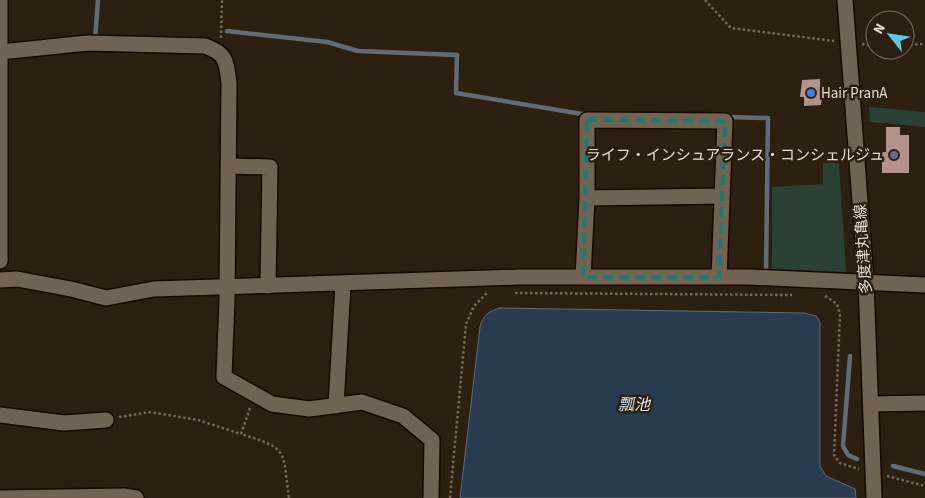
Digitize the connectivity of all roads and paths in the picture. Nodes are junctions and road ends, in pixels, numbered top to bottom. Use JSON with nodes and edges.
{"nodes":[{"id":1,"x":0,"y":0,"type":"edge"},
{"id":2,"x":222,"y":0,"type":"edge"},
{"id":3,"x":705,"y":0,"type":"edge"},
{"id":4,"x":845,"y":0,"type":"edge"},
{"id":5,"x":848,"y":42,"type":"junction"},
{"id":6,"x":865,"y":44,"type":"edge"},
{"id":7,"x":218,"y":51,"type":"junction"},
{"id":8,"x":0,"y":52,"type":"edge"},
{"id":9,"x":228,"y":166,"type":"junction"},
{"id":10,"x":722,"y":196,"type":"junction"},
{"id":11,"x":587,"y":198,"type":"junction"},
{"id":12,"x":0,"y":261,"type":"edge"},
{"id":13,"x":583,"y":277,"type":"junction"},
{"id":14,"x":719,"y":277,"type":"junction"},
{"id":15,"x":0,"y":280,"type":"edge"},
{"id":16,"x":866,"y":282,"type":"junction"},
{"id":17,"x":343,"y":284,"type":"junction"},
{"id":18,"x":925,"y":285,"type":"edge"},
{"id":19,"x":268,"y":286,"type":"junction"},
{"id":20,"x":227,"y":288,"type":"junction"},
{"id":21,"x":496,"y":293,"type":"dead end"},
{"id":22,"x":506,"y":293,"type":"dead end"},
{"id":23,"x":794,"y":295,"type":"dead end"},
{"id":24,"x":831,"y":295,"type":"dead end"},
{"id":25,"x":254,"y":394,"type":"junction"},
{"id":26,"x":925,"y":403,"type":"edge"},
{"id":27,"x":872,"y":404,"type":"junction"},
{"id":28,"x":336,"y":406,"type":"junction"},
{"id":29,"x":0,"y":415,"type":"edge"},
{"id":30,"x":106,"y":420,"type":"joint"},
{"id":31,"x":241,"y":434,"type":"junction"},
{"id":32,"x":859,"y":469,"type":"dead end"},
{"id":33,"x":885,"y":475,"type":"dead end"},
{"id":34,"x":925,"y":486,"type":"edge"},
{"id":35,"x":0,"y":498,"type":"edge"},
{"id":36,"x":136,"y":498,"type":"edge"},
{"id":37,"x":289,"y":498,"type":"edge"},
{"id":38,"x":431,"y":498,"type":"edge"},
{"id":39,"x":450,"y":498,"type":"edge"},
{"id":40,"x":874,"y":498,"type":"edge"}],
"edges":[{"from":1,"to":8,"type":"street"},
{"from":2,"to":7,"type":"path"},
{"from":3,"to":5,"type":"path"},
{"from":4,"to":5,"type":"street","name":"多度津丸亀線"},
{"from":5,"to":6,"type":"path"},
{"from":5,"to":16,"type":"street","name":"多度津丸亀線"},
{"from":7,"to":8,"type":"street"},
{"from":7,"to":9,"type":"street"},
{"from":8,"to":12,"type":"street"},
{"from":9,"to":19,"type":"street"},
{"from":9,"to":20,"type":"street"},
{"from":10,"to":11,"type":"street"},
{"from":10,"to":11,"type":"street"},
{"from":10,"to":14,"type":"street"},
{"from":11,"to":13,"type":"street"},
{"from":13,"to":14,"type":"street"},
{"from":13,"to":17,"type":"street"},
{"from":14,"to":16,"type":"street"},
{"from":15,"to":20,"type":"street"},
{"from":16,"to":18,"type":"street"},
{"from":16,"to":27,"type":"street","name":"多度津丸亀線"},
{"from":17,"to":19,"type":"street"},
{"from":17,"to":28,"type":"street"},
{"from":19,"to":20,"type":"street"},
{"from":20,"to":25,"type":"street"},
{"from":21,"to":39,"type":"path"},
{"from":22,"to":23,"type":"path"},
{"from":24,"to":32,"type":"path"},
{"from":25,"to":28,"type":"street"},
{"from":25,"to":31,"type":"path"},
{"from":26,"to":27,"type":"street"},
{"from":27,"to":40,"type":"street","name":"多度津丸亀線"},
{"from":28,"to":38,"type":"street"},
{"from":29,"to":30,"type":"street"},
{"from":30,"to":31,"type":"path"},
{"from":31,"to":37,"type":"path"},
{"from":33,"to":34,"type":"path"},
{"from":35,"to":36,"type":"street"}]}
